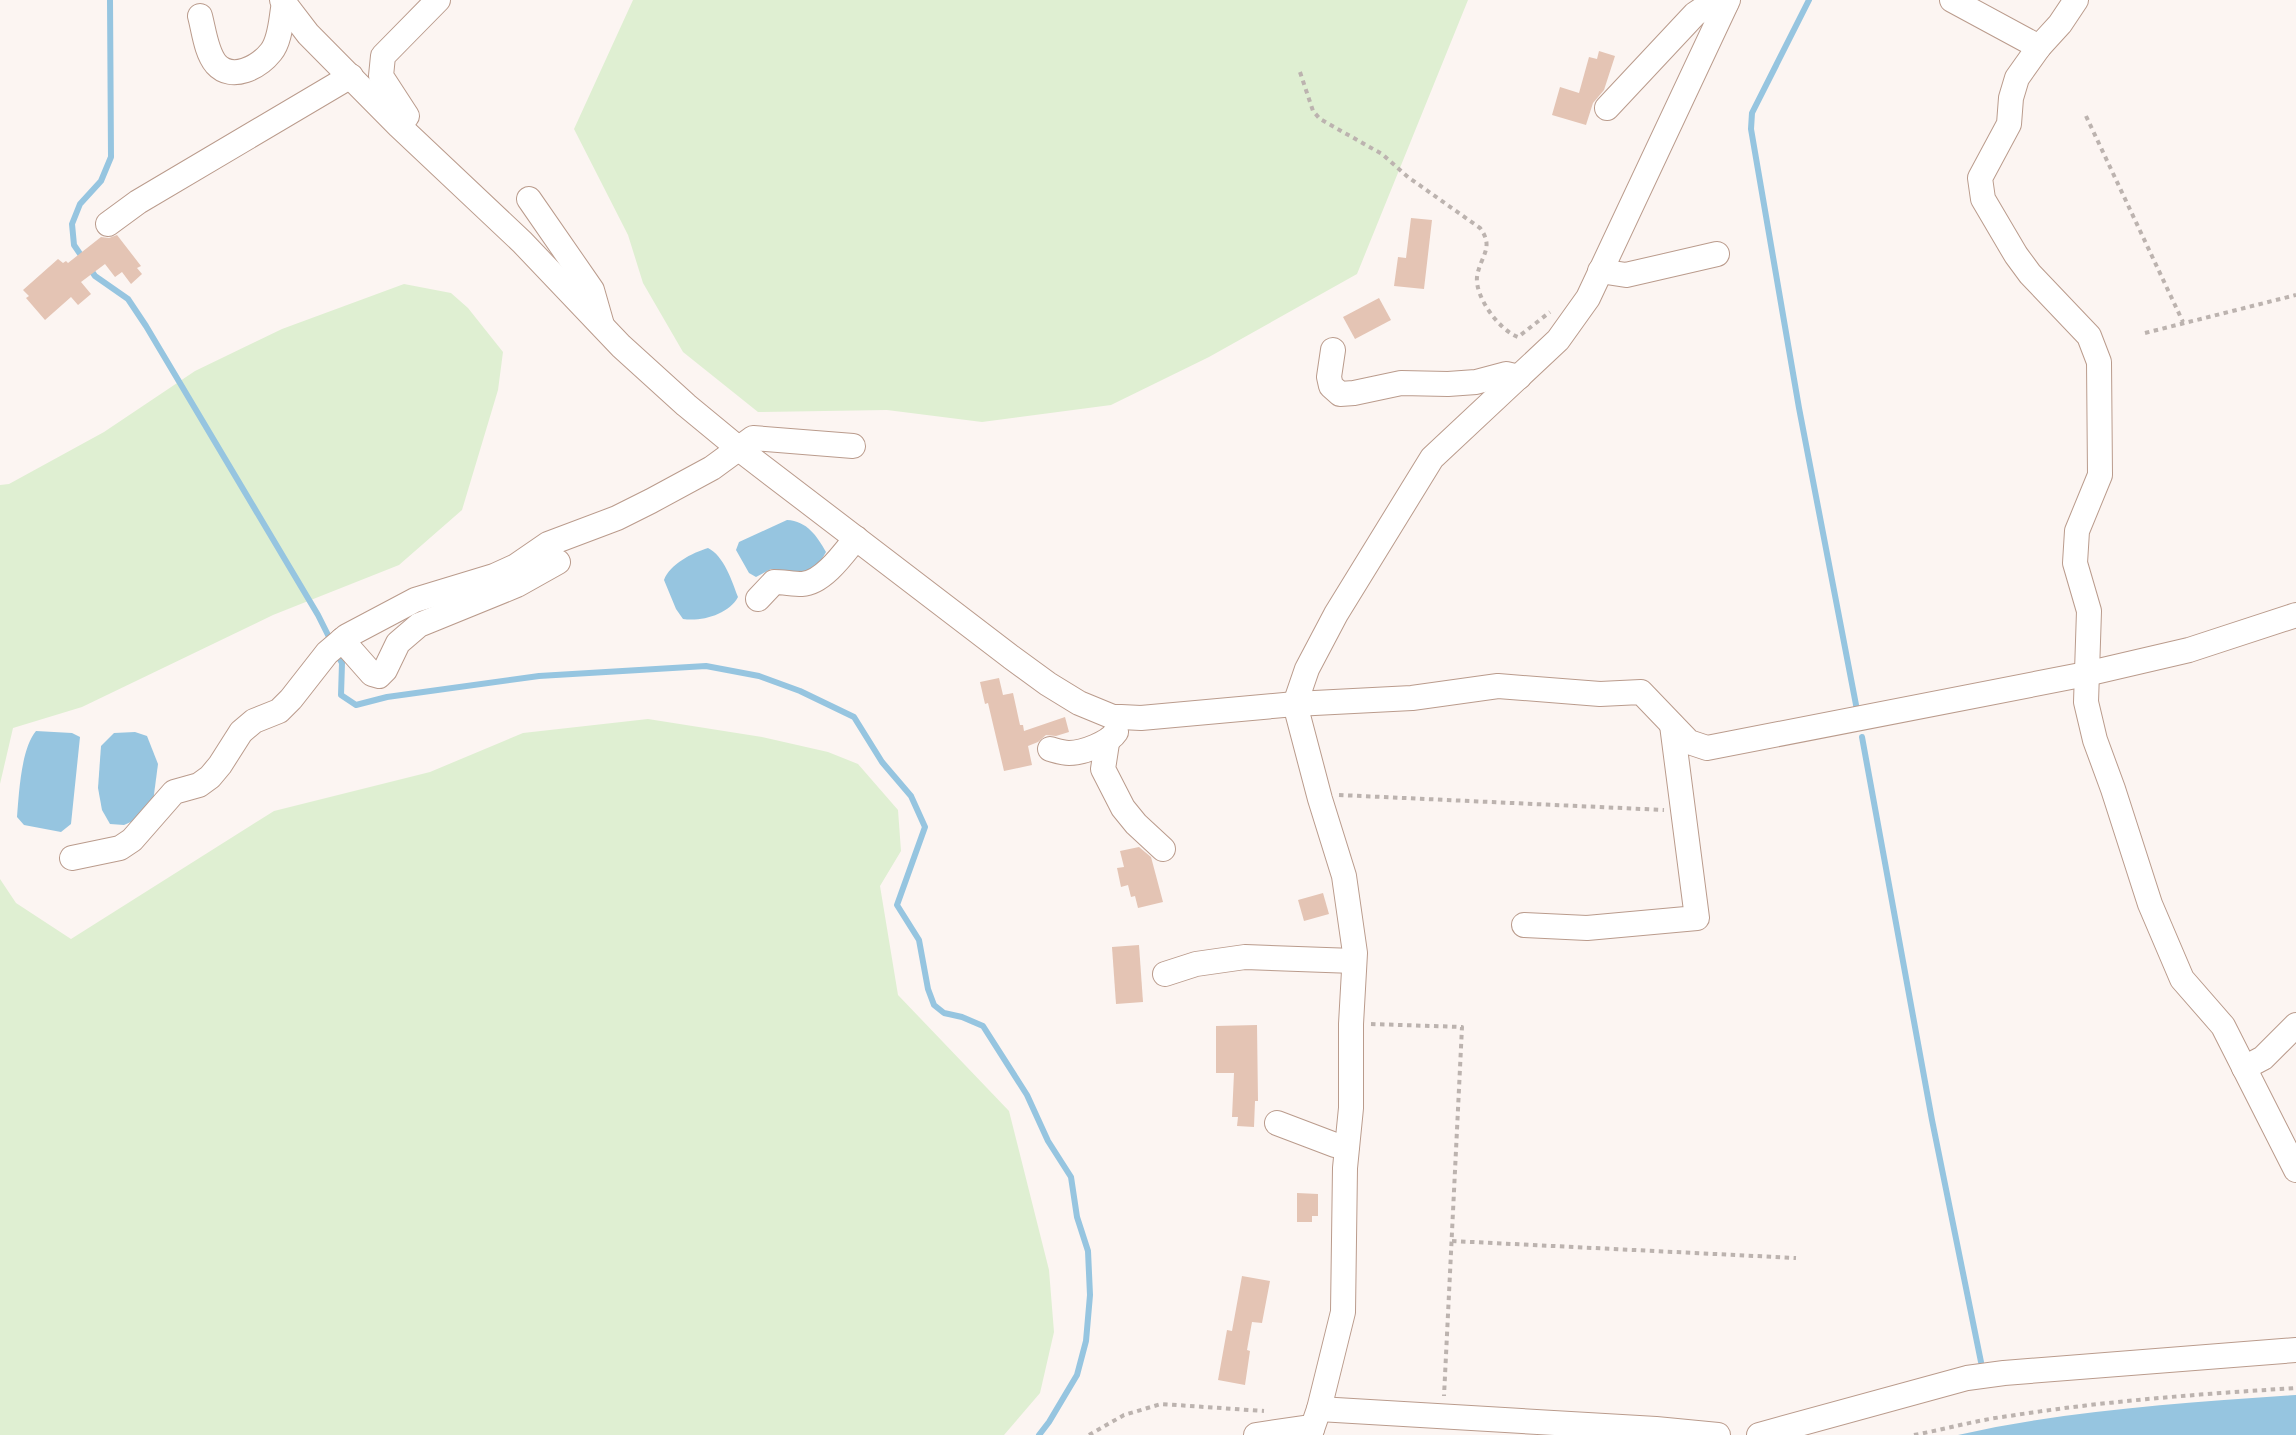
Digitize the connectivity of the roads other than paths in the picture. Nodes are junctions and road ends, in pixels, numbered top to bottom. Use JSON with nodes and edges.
{"nodes":[{"id":1,"x":438,"y":0,"type":"edge"},
{"id":2,"x":1952,"y":0,"type":"edge"},
{"id":3,"x":2076,"y":0,"type":"edge"},
{"id":4,"x":283,"y":1,"type":"edge"},
{"id":5,"x":1727,"y":2,"type":"edge"},
{"id":6,"x":200,"y":16,"type":"dead end"},
{"id":7,"x":2039,"y":46,"type":"junction"},
{"id":8,"x":351,"y":75,"type":"junction"},
{"id":9,"x":1607,"y":108,"type":"dead end"},
{"id":10,"x":399,"y":126,"type":"junction"},
{"id":11,"x":529,"y":199,"type":"dead end"},
{"id":12,"x":108,"y":224,"type":"dead end"},
{"id":13,"x":1717,"y":254,"type":"dead end"},
{"id":14,"x":1600,"y":271,"type":"junction"},
{"id":15,"x":603,"y":327,"type":"junction"},
{"id":16,"x":1333,"y":350,"type":"dead end"},
{"id":17,"x":1519,"y":377,"type":"junction"},
{"id":18,"x":853,"y":446,"type":"dead end"},
{"id":19,"x":739,"y":449,"type":"junction"},
{"id":20,"x":856,"y":538,"type":"junction"},
{"id":21,"x":558,"y":562,"type":"dead end"},
{"id":22,"x":758,"y":598,"type":"dead end"},
{"id":23,"x":2296,"y":615,"type":"edge"},
{"id":24,"x":342,"y":640,"type":"junction"},
{"id":25,"x":2086,"y":675,"type":"junction"},
{"id":26,"x":1295,"y":704,"type":"junction"},
{"id":27,"x":1120,"y":717,"type":"junction"},
{"id":28,"x":1672,"y":725,"type":"junction"},
{"id":29,"x":1107,"y":742,"type":"junction"},
{"id":30,"x":1050,"y":750,"type":"dead end"},
{"id":31,"x":1163,"y":849,"type":"dead end"},
{"id":32,"x":72,"y":858,"type":"dead end"},
{"id":33,"x":1524,"y":925,"type":"dead end"},
{"id":34,"x":1354,"y":961,"type":"junction"},
{"id":35,"x":1166,"y":974,"type":"dead end"},
{"id":36,"x":2296,"y":1025,"type":"edge"},
{"id":37,"x":2244,"y":1068,"type":"junction"},
{"id":38,"x":1277,"y":1123,"type":"dead end"},
{"id":39,"x":1347,"y":1146,"type":"junction"},
{"id":40,"x":2296,"y":1170,"type":"edge"},
{"id":41,"x":2296,"y":1350,"type":"edge"},
{"id":42,"x":1314,"y":1424,"type":"edge"},
{"id":43,"x":1256,"y":1435,"type":"edge"},
{"id":44,"x":1718,"y":1435,"type":"edge"},
{"id":45,"x":1759,"y":1435,"type":"edge"}],
"edges":[{"from":1,"to":10,"type":"street"},
{"from":2,"to":7,"type":"street"},
{"from":3,"to":7,"type":"street"},
{"from":4,"to":6,"type":"street"},
{"from":4,"to":8,"type":"street"},
{"from":5,"to":9,"type":"street"},
{"from":5,"to":14,"type":"street"},
{"from":7,"to":25,"type":"street"},
{"from":8,"to":10,"type":"street"},
{"from":8,"to":12,"type":"street"},
{"from":10,"to":15,"type":"street"},
{"from":11,"to":15,"type":"street"},
{"from":13,"to":14,"type":"street"},
{"from":14,"to":17,"type":"street"},
{"from":15,"to":19,"type":"street"},
{"from":16,"to":17,"type":"street"},
{"from":17,"to":26,"type":"street"},
{"from":18,"to":19,"type":"street"},
{"from":19,"to":20,"type":"street"},
{"from":19,"to":24,"type":"street"},
{"from":20,"to":22,"type":"street"},
{"from":20,"to":27,"type":"street"},
{"from":21,"to":24,"type":"street"},
{"from":23,"to":25,"type":"street"},
{"from":24,"to":32,"type":"street"},
{"from":25,"to":28,"type":"street"},
{"from":25,"to":37,"type":"street"},
{"from":26,"to":27,"type":"street"},
{"from":26,"to":28,"type":"street"},
{"from":26,"to":34,"type":"street"},
{"from":27,"to":29,"type":"street"},
{"from":28,"to":33,"type":"street"},
{"from":29,"to":30,"type":"street"},
{"from":29,"to":31,"type":"street"},
{"from":34,"to":35,"type":"street"},
{"from":34,"to":39,"type":"street"},
{"from":36,"to":37,"type":"street"},
{"from":37,"to":40,"type":"street"},
{"from":38,"to":39,"type":"street"},
{"from":39,"to":42,"type":"street"},
{"from":41,"to":45,"type":"street"},
{"from":42,"to":43,"type":"street"},
{"from":42,"to":44,"type":"street"}]}
